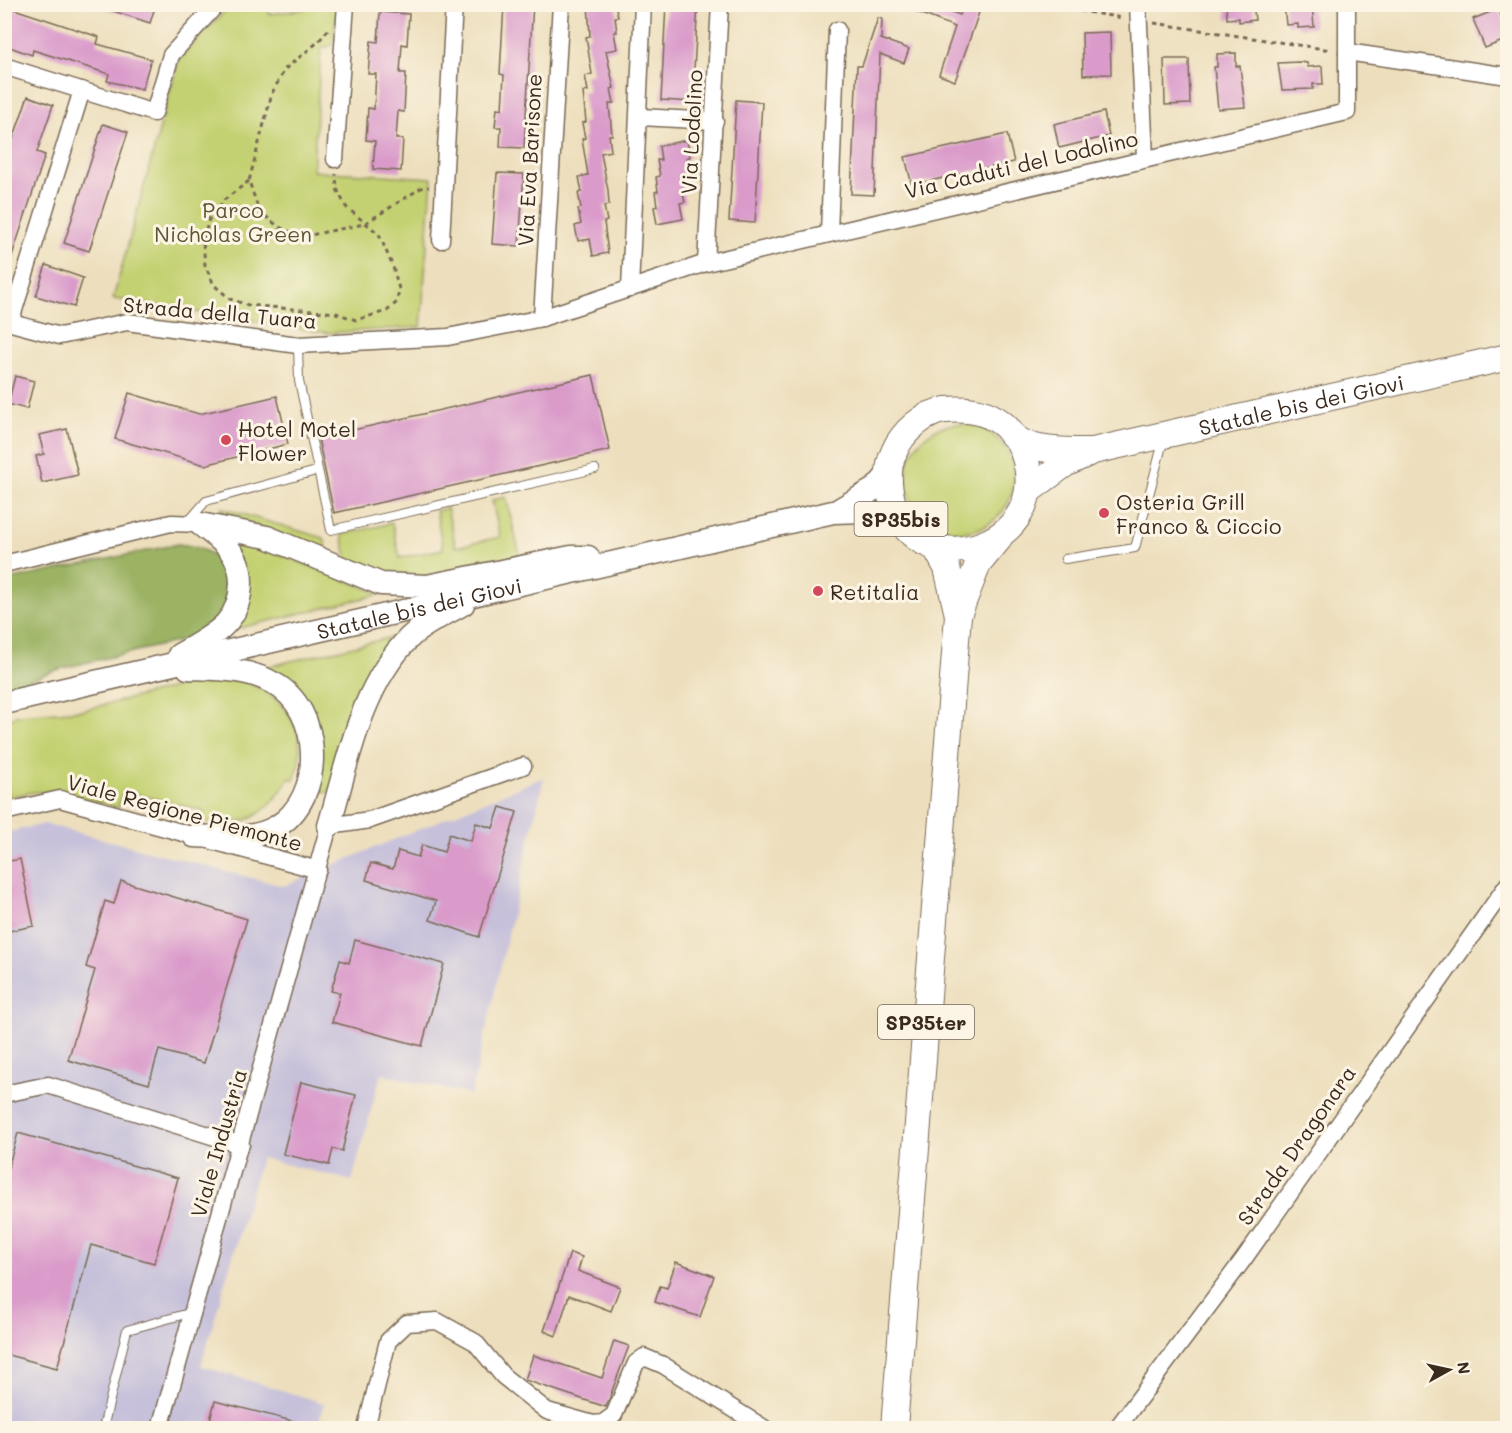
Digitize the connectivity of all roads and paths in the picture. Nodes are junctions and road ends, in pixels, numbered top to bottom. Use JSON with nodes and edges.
{"nodes":[{"id":1,"x":217,"y":4,"type":"edge"},
{"id":2,"x":346,"y":4,"type":"edge"},
{"id":3,"x":454,"y":4,"type":"edge"},
{"id":4,"x":561,"y":4,"type":"edge"},
{"id":5,"x":643,"y":4,"type":"edge"},
{"id":6,"x":720,"y":4,"type":"edge"},
{"id":7,"x":1138,"y":4,"type":"edge"},
{"id":8,"x":1347,"y":4,"type":"edge"},
{"id":9,"x":1062,"y":8,"type":"dead end"},
{"id":10,"x":1127,"y":19,"type":"dead end"},
{"id":11,"x":330,"y":20,"type":"dead end"},
{"id":12,"x":1148,"y":22,"type":"dead end"},
{"id":13,"x":837,"y":30,"type":"dead end"},
{"id":14,"x":1345,"y":52,"type":"junction"},
{"id":15,"x":4,"y":66,"type":"edge"},
{"id":16,"x":1508,"y":76,"type":"edge"},
{"id":17,"x":82,"y":90,"type":"junction"},
{"id":18,"x":640,"y":117,"type":"junction"},
{"id":19,"x":715,"y":121,"type":"junction"},
{"id":20,"x":1145,"y":158,"type":"junction"},
{"id":21,"x":335,"y":159,"type":"joint"},
{"id":22,"x":249,"y":181,"type":"junction"},
{"id":23,"x":431,"y":187,"type":"dead end"},
{"id":24,"x":364,"y":224,"type":"junction"},
{"id":25,"x":830,"y":233,"type":"junction"},
{"id":26,"x":441,"y":240,"type":"dead end"},
{"id":27,"x":706,"y":263,"type":"junction"},
{"id":28,"x":630,"y":289,"type":"junction"},
{"id":29,"x":542,"y":318,"type":"junction"},
{"id":30,"x":7,"y":322,"type":"edge"},
{"id":31,"x":298,"y":345,"type":"junction"},
{"id":32,"x":1508,"y":357,"type":"edge"},
{"id":33,"x":1165,"y":435,"type":"junction"},
{"id":34,"x":1017,"y":440,"type":"junction"},
{"id":35,"x":1093,"y":451,"type":"junction"},
{"id":36,"x":595,"y":469,"type":"dead end"},
{"id":37,"x":316,"y":471,"type":"junction"},
{"id":38,"x":889,"y":473,"type":"junction"},
{"id":39,"x":1028,"y":491,"type":"junction"},
{"id":40,"x":833,"y":512,"type":"junction"},
{"id":41,"x":902,"y":521,"type":"junction"},
{"id":42,"x":193,"y":524,"type":"junction"},
{"id":43,"x":1000,"y":537,"type":"junction"},
{"id":44,"x":935,"y":546,"type":"junction"},
{"id":45,"x":638,"y":558,"type":"junction"},
{"id":46,"x":1065,"y":559,"type":"dead end"},
{"id":47,"x":4,"y":564,"type":"edge"},
{"id":48,"x":480,"y":594,"type":"junction"},
{"id":49,"x":958,"y":615,"type":"junction"},
{"id":50,"x":159,"y":667,"type":"junction"},
{"id":51,"x":4,"y":703,"type":"edge"},
{"id":52,"x":523,"y":766,"type":"dead end"},
{"id":53,"x":308,"y":787,"type":"junction"},
{"id":54,"x":4,"y":812,"type":"edge"},
{"id":55,"x":329,"y":826,"type":"junction"},
{"id":56,"x":194,"y":836,"type":"junction"},
{"id":57,"x":318,"y":870,"type":"junction"},
{"id":58,"x":1508,"y":884,"type":"edge"},
{"id":59,"x":4,"y":1094,"type":"edge"},
{"id":60,"x":241,"y":1145,"type":"junction"},
{"id":61,"x":193,"y":1312,"type":"junction"},
{"id":62,"x":103,"y":1428,"type":"edge"},
{"id":63,"x":160,"y":1428,"type":"edge"},
{"id":64,"x":366,"y":1428,"type":"edge"},
{"id":65,"x":764,"y":1428,"type":"edge"},
{"id":66,"x":894,"y":1428,"type":"edge"},
{"id":67,"x":1117,"y":1428,"type":"edge"}],
"edges":[{"from":1,"to":17,"type":"street"},
{"from":2,"to":21,"type":"street"},
{"from":3,"to":26,"type":"street"},
{"from":4,"to":29,"type":"street","name":"Via Eva Barisone"},
{"from":5,"to":18,"type":"street"},
{"from":6,"to":19,"type":"street","name":"Via Lodolino"},
{"from":7,"to":20,"type":"street"},
{"from":8,"to":14,"type":"street"},
{"from":9,"to":10,"type":"path"},
{"from":11,"to":22,"type":"path"},
{"from":12,"to":14,"type":"path"},
{"from":13,"to":25,"type":"street"},
{"from":14,"to":16,"type":"street"},
{"from":14,"to":20,"type":"street","name":"Via Caduti del Lodolino"},
{"from":15,"to":17,"type":"street"},
{"from":17,"to":30,"type":"street","name":"Strada della Tuara"},
{"from":18,"to":19,"type":"street"},
{"from":18,"to":28,"type":"street"},
{"from":19,"to":27,"type":"street","name":"Via Lodolino"},
{"from":20,"to":25,"type":"street","name":"Via Caduti del Lodolino"},
{"from":21,"to":24,"type":"path"},
{"from":22,"to":24,"type":"path"},
{"from":22,"to":24,"type":"path"},
{"from":23,"to":24,"type":"path"},
{"from":25,"to":27,"type":"street","name":"Via Caduti del Lodolino"},
{"from":27,"to":28,"type":"street","name":"Strada della Tuara"},
{"from":28,"to":29,"type":"street","name":"Strada della Tuara"},
{"from":29,"to":31,"type":"street","name":"Strada della Tuara"},
{"from":30,"to":31,"type":"street","name":"Strada della Tuara"},
{"from":31,"to":37,"type":"lane"},
{"from":32,"to":33,"type":"main road","name":"Statale bis dei Giovi"},
{"from":33,"to":35,"type":"main road","name":"Statale bis dei Giovi"},
{"from":33,"to":46,"type":"lane"},
{"from":34,"to":35,"type":"main road","name":"Statale bis dei Giovi"},
{"from":34,"to":38,"type":"main road","name":"Statale bis dei Giovi","number":"SP35bis"},
{"from":34,"to":39,"type":"main road","name":"Statale bis dei Giovi","number":"SP35bis"},
{"from":35,"to":39,"type":"main road","name":"Statale bis dei Giovi"},
{"from":36,"to":37,"type":"lane"},
{"from":37,"to":42,"type":"lane"},
{"from":38,"to":40,"type":"main road","name":"Statale bis dei Giovi","number":"SP35bis"},
{"from":38,"to":41,"type":"main road","name":"Statale bis dei Giovi","number":"SP35bis"},
{"from":39,"to":43,"type":"main road","name":"Statale bis dei Giovi","number":"SP35bis"},
{"from":40,"to":41,"type":"main road","name":"Statale bis dei Giovi","number":"SP35bis"},
{"from":40,"to":45,"type":"main road","name":"Statale bis dei Giovi","number":"SP35bis"},
{"from":41,"to":44,"type":"main road","name":"Statale bis dei Giovi","number":"SP35bis"},
{"from":42,"to":45,"type":"main road"},
{"from":42,"to":47,"type":"street"},
{"from":42,"to":50,"type":"main road"},
{"from":43,"to":44,"type":"main road","name":"Statale bis dei Giovi","number":"SP35bis"},
{"from":43,"to":49,"type":"main road","number":"SP35ter"},
{"from":44,"to":49,"type":"main road","number":"SP35ter"},
{"from":45,"to":48,"type":"main road","name":"Statale bis dei Giovi","number":"SP35bis"},
{"from":48,"to":50,"type":"main road","name":"Statale bis dei Giovi","number":"SP35bis"},
{"from":48,"to":55,"type":"main road"},
{"from":49,"to":66,"type":"main road","number":"SP35ter"},
{"from":50,"to":51,"type":"main road","name":"Statale bis dei Giovi","number":"SP35bis"},
{"from":50,"to":53,"type":"main road"},
{"from":52,"to":55,"type":"street"},
{"from":53,"to":55,"type":"main road"},
{"from":53,"to":56,"type":"main road"},
{"from":54,"to":56,"type":"street","name":"Viale Regione Piemonte"},
{"from":55,"to":57,"type":"street","name":"Viale Industria"},
{"from":56,"to":57,"type":"street","name":"Viale Regione Piemonte"},
{"from":57,"to":60,"type":"street","name":"Viale Industria"},
{"from":58,"to":67,"type":"street","name":"Strada Dragonara"},
{"from":59,"to":60,"type":"street"},
{"from":60,"to":61,"type":"street","name":"Viale Industria"},
{"from":61,"to":62,"type":"lane"},
{"from":61,"to":63,"type":"street","name":"Viale Industria"},
{"from":64,"to":65,"type":"street"}]}
